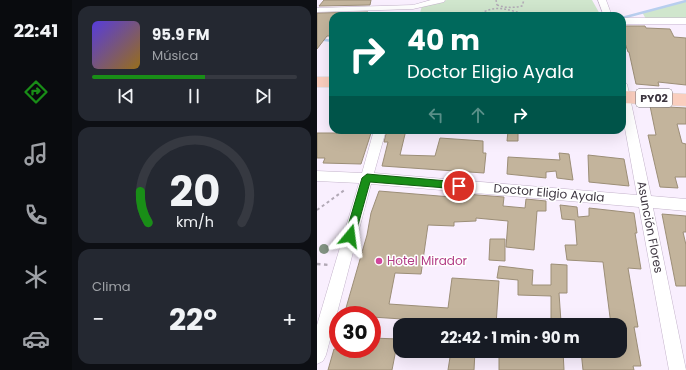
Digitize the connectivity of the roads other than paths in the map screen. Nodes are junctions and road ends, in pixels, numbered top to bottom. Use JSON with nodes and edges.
{"nodes":[{"id":1,"x":441,"y":0,"type":"edge"},
{"id":2,"x":602,"y":0,"type":"edge"},
{"id":3,"x":317,"y":10,"type":"edge"},
{"id":4,"x":412,"y":12,"type":"edge"},
{"id":5,"x":606,"y":12,"type":"edge"},
{"id":6,"x":626,"y":21,"type":"edge"},
{"id":7,"x":686,"y":21,"type":"edge"},
{"id":8,"x":317,"y":82,"type":"edge"},
{"id":9,"x":329,"y":82,"type":"edge"},
{"id":10,"x":626,"y":93,"type":"edge"},
{"id":11,"x":686,"y":100,"type":"edge"},
{"id":12,"x":626,"y":108,"type":"edge"},
{"id":13,"x":379,"y":134,"type":"edge"},
{"id":14,"x":317,"y":176,"type":"edge"},
{"id":15,"x":367,"y":178,"type":"junction"},
{"id":16,"x":645,"y":201,"type":"junction"},
{"id":17,"x":686,"y":205,"type":"edge"},
{"id":18,"x":317,"y":355,"type":"edge"},
{"id":19,"x":678,"y":370,"type":"edge"}],
"edges":[{"from":1,"to":4,"type":"street"},
{"from":2,"to":5,"type":"street"},
{"from":3,"to":4,"type":"street"},
{"from":6,"to":7,"type":"street"},
{"from":8,"to":9,"type":"main road"},
{"from":10,"to":11,"type":"main road","number":"PY02"},
{"from":12,"to":16,"type":"street","name":"Asunción Flores"},
{"from":13,"to":15,"type":"street"},
{"from":14,"to":15,"type":"street","name":"Doctor Eligio Ayala"},
{"from":15,"to":16,"type":"street","name":"Doctor Eligio Ayala"},
{"from":15,"to":18,"type":"street"},
{"from":16,"to":17,"type":"street","name":"Doctor Eligio Ayala"},
{"from":16,"to":19,"type":"street","name":"Asunción Flores"}]}
